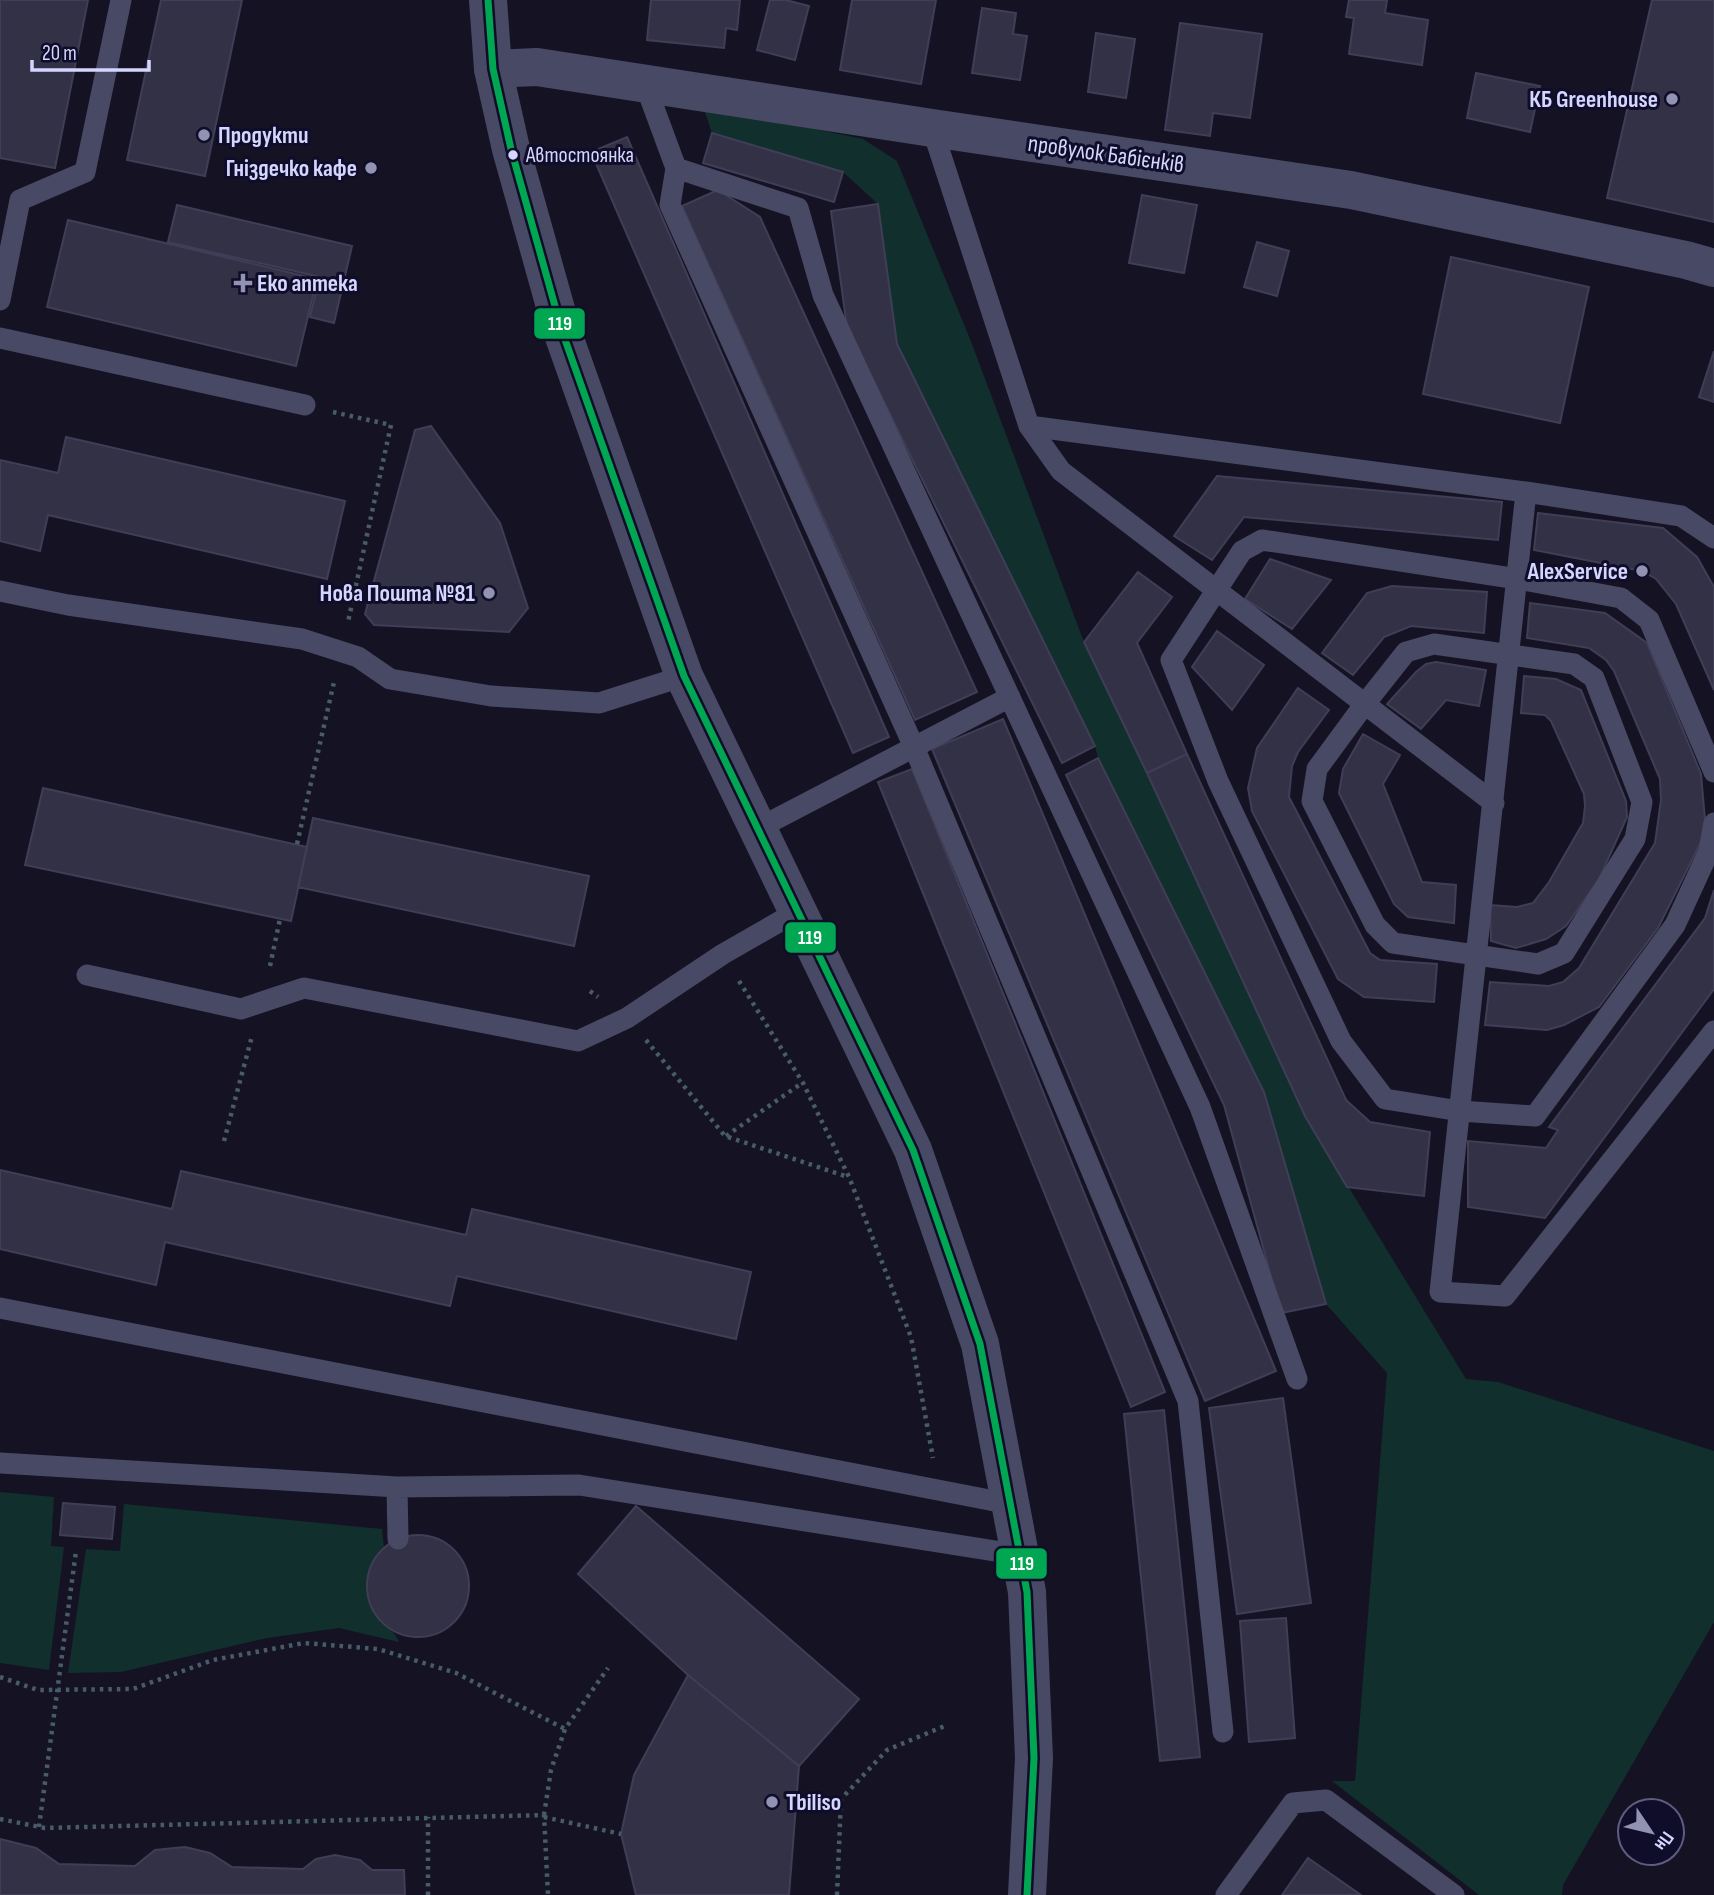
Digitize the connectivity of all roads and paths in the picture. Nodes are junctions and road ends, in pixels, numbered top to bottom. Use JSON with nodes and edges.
{"nodes":[{"id":1,"x":121,"y":0,"type":"edge"},
{"id":2,"x":488,"y":0,"type":"edge"},
{"id":3,"x":493,"y":69,"type":"junction"},
{"id":4,"x":646,"y":84,"type":"junction"},
{"id":5,"x":932,"y":128,"type":"junction"},
{"id":6,"x":676,"y":167,"type":"junction"},
{"id":7,"x":1714,"y":268,"type":"edge"},
{"id":8,"x":0,"y":300,"type":"edge"},
{"id":9,"x":0,"y":338,"type":"edge"},
{"id":10,"x":305,"y":405,"type":"joint"},
{"id":11,"x":1029,"y":426,"type":"junction"},
{"id":12,"x":1526,"y":492,"type":"junction"},
{"id":13,"x":1714,"y":538,"type":"edge"},
{"id":14,"x":1518,"y":579,"type":"junction"},
{"id":15,"x":0,"y":591,"type":"edge"},
{"id":16,"x":1215,"y":591,"type":"junction"},
{"id":17,"x":341,"y":652,"type":"junction"},
{"id":18,"x":1509,"y":656,"type":"junction"},
{"id":19,"x":684,"y":676,"type":"junction"},
{"id":20,"x":1010,"y":697,"type":"junction"},
{"id":21,"x":1364,"y":705,"type":"junction"},
{"id":22,"x":914,"y":747,"type":"junction"},
{"id":23,"x":1714,"y":772,"type":"edge"},
{"id":24,"x":1493,"y":803,"type":"junction"},
{"id":25,"x":1714,"y":823,"type":"edge"},
{"id":26,"x":759,"y":828,"type":"junction"},
{"id":27,"x":298,"y":845,"type":"dead end"},
{"id":28,"x":798,"y":911,"type":"junction"},
{"id":29,"x":723,"y":954,"type":"junction"},
{"id":30,"x":1477,"y":956,"type":"junction"},
{"id":31,"x":87,"y":975,"type":"dead end"},
{"id":32,"x":590,"y":991,"type":"dead end"},
{"id":33,"x":627,"y":1018,"type":"junction"},
{"id":34,"x":1714,"y":1031,"type":"edge"},
{"id":35,"x":803,"y":1083,"type":"junction"},
{"id":36,"x":1460,"y":1111,"type":"junction"},
{"id":37,"x":725,"y":1136,"type":"junction"},
{"id":38,"x":849,"y":1177,"type":"junction"},
{"id":39,"x":0,"y":1308,"type":"edge"},
{"id":40,"x":1297,"y":1379,"type":"dead end"},
{"id":41,"x":0,"y":1462,"type":"edge"},
{"id":42,"x":397,"y":1487,"type":"junction"},
{"id":43,"x":939,"y":1490,"type":"junction"},
{"id":44,"x":1010,"y":1504,"type":"junction"},
{"id":45,"x":398,"y":1539,"type":"dead end"},
{"id":46,"x":76,"y":1551,"type":"dead end"},
{"id":47,"x":1020,"y":1555,"type":"junction"},
{"id":48,"x":608,"y":1668,"type":"dead end"},
{"id":49,"x":0,"y":1676,"type":"edge"},
{"id":50,"x":58,"y":1690,"type":"junction"},
{"id":51,"x":947,"y":1725,"type":"dead end"},
{"id":52,"x":565,"y":1729,"type":"junction"},
{"id":53,"x":1223,"y":1732,"type":"dead end"},
{"id":54,"x":544,"y":1816,"type":"junction"},
{"id":55,"x":428,"y":1817,"type":"junction"},
{"id":56,"x":0,"y":1819,"type":"edge"},
{"id":57,"x":39,"y":1827,"type":"junction"},
{"id":58,"x":621,"y":1834,"type":"dead end"},
{"id":59,"x":428,"y":1895,"type":"edge"},
{"id":60,"x":548,"y":1895,"type":"edge"},
{"id":61,"x":837,"y":1895,"type":"edge"},
{"id":62,"x":1027,"y":1895,"type":"edge"},
{"id":63,"x":1226,"y":1895,"type":"edge"},
{"id":64,"x":1454,"y":1895,"type":"edge"}],
"edges":[{"from":1,"to":8,"type":"lane"},
{"from":2,"to":3,"type":"street"},
{"from":3,"to":4,"type":"street","name":"провулок Бабієнків"},
{"from":3,"to":19,"type":"street"},
{"from":4,"to":5,"type":"street","name":"провулок Бабієнків"},
{"from":4,"to":6,"type":"lane"},
{"from":5,"to":7,"type":"street","name":"провулок Бабієнків"},
{"from":5,"to":11,"type":"lane"},
{"from":6,"to":20,"type":"lane"},
{"from":6,"to":22,"type":"lane"},
{"from":9,"to":10,"type":"lane"},
{"from":10,"to":17,"type":"path"},
{"from":11,"to":12,"type":"lane"},
{"from":11,"to":16,"type":"lane"},
{"from":12,"to":13,"type":"lane"},
{"from":12,"to":14,"type":"lane"},
{"from":14,"to":16,"type":"lane"},
{"from":14,"to":18,"type":"lane"},
{"from":14,"to":23,"type":"lane"},
{"from":15,"to":17,"type":"lane"},
{"from":16,"to":21,"type":"lane"},
{"from":16,"to":36,"type":"lane"},
{"from":17,"to":19,"type":"lane"},
{"from":17,"to":27,"type":"path"},
{"from":18,"to":21,"type":"lane"},
{"from":18,"to":24,"type":"lane"},
{"from":18,"to":30,"type":"lane"},
{"from":19,"to":26,"type":"street"},
{"from":20,"to":22,"type":"lane"},
{"from":20,"to":40,"type":"lane"},
{"from":21,"to":24,"type":"lane"},
{"from":21,"to":30,"type":"lane"},
{"from":22,"to":26,"type":"lane"},
{"from":22,"to":53,"type":"lane"},
{"from":24,"to":30,"type":"lane"},
{"from":25,"to":36,"type":"lane"},
{"from":26,"to":28,"type":"street"},
{"from":28,"to":29,"type":"lane"},
{"from":28,"to":44,"type":"street"},
{"from":29,"to":33,"type":"lane"},
{"from":29,"to":35,"type":"path"},
{"from":30,"to":36,"type":"lane"},
{"from":31,"to":33,"type":"lane"},
{"from":32,"to":33,"type":"path"},
{"from":33,"to":37,"type":"path"},
{"from":34,"to":36,"type":"lane"},
{"from":35,"to":37,"type":"path"},
{"from":35,"to":38,"type":"path"},
{"from":37,"to":38,"type":"path"},
{"from":38,"to":43,"type":"path"},
{"from":39,"to":43,"type":"lane"},
{"from":41,"to":42,"type":"lane"},
{"from":42,"to":45,"type":"lane"},
{"from":42,"to":47,"type":"lane"},
{"from":43,"to":44,"type":"lane"},
{"from":44,"to":47,"type":"street"},
{"from":46,"to":50,"type":"path"},
{"from":47,"to":62,"type":"street"},
{"from":48,"to":52,"type":"path"},
{"from":49,"to":50,"type":"path"},
{"from":50,"to":52,"type":"path"},
{"from":50,"to":57,"type":"path"},
{"from":51,"to":61,"type":"path"},
{"from":52,"to":54,"type":"path"},
{"from":54,"to":55,"type":"path"},
{"from":54,"to":58,"type":"path"},
{"from":54,"to":60,"type":"path"},
{"from":55,"to":57,"type":"path"},
{"from":55,"to":59,"type":"path"},
{"from":56,"to":57,"type":"path"},
{"from":63,"to":64,"type":"lane"}]}
